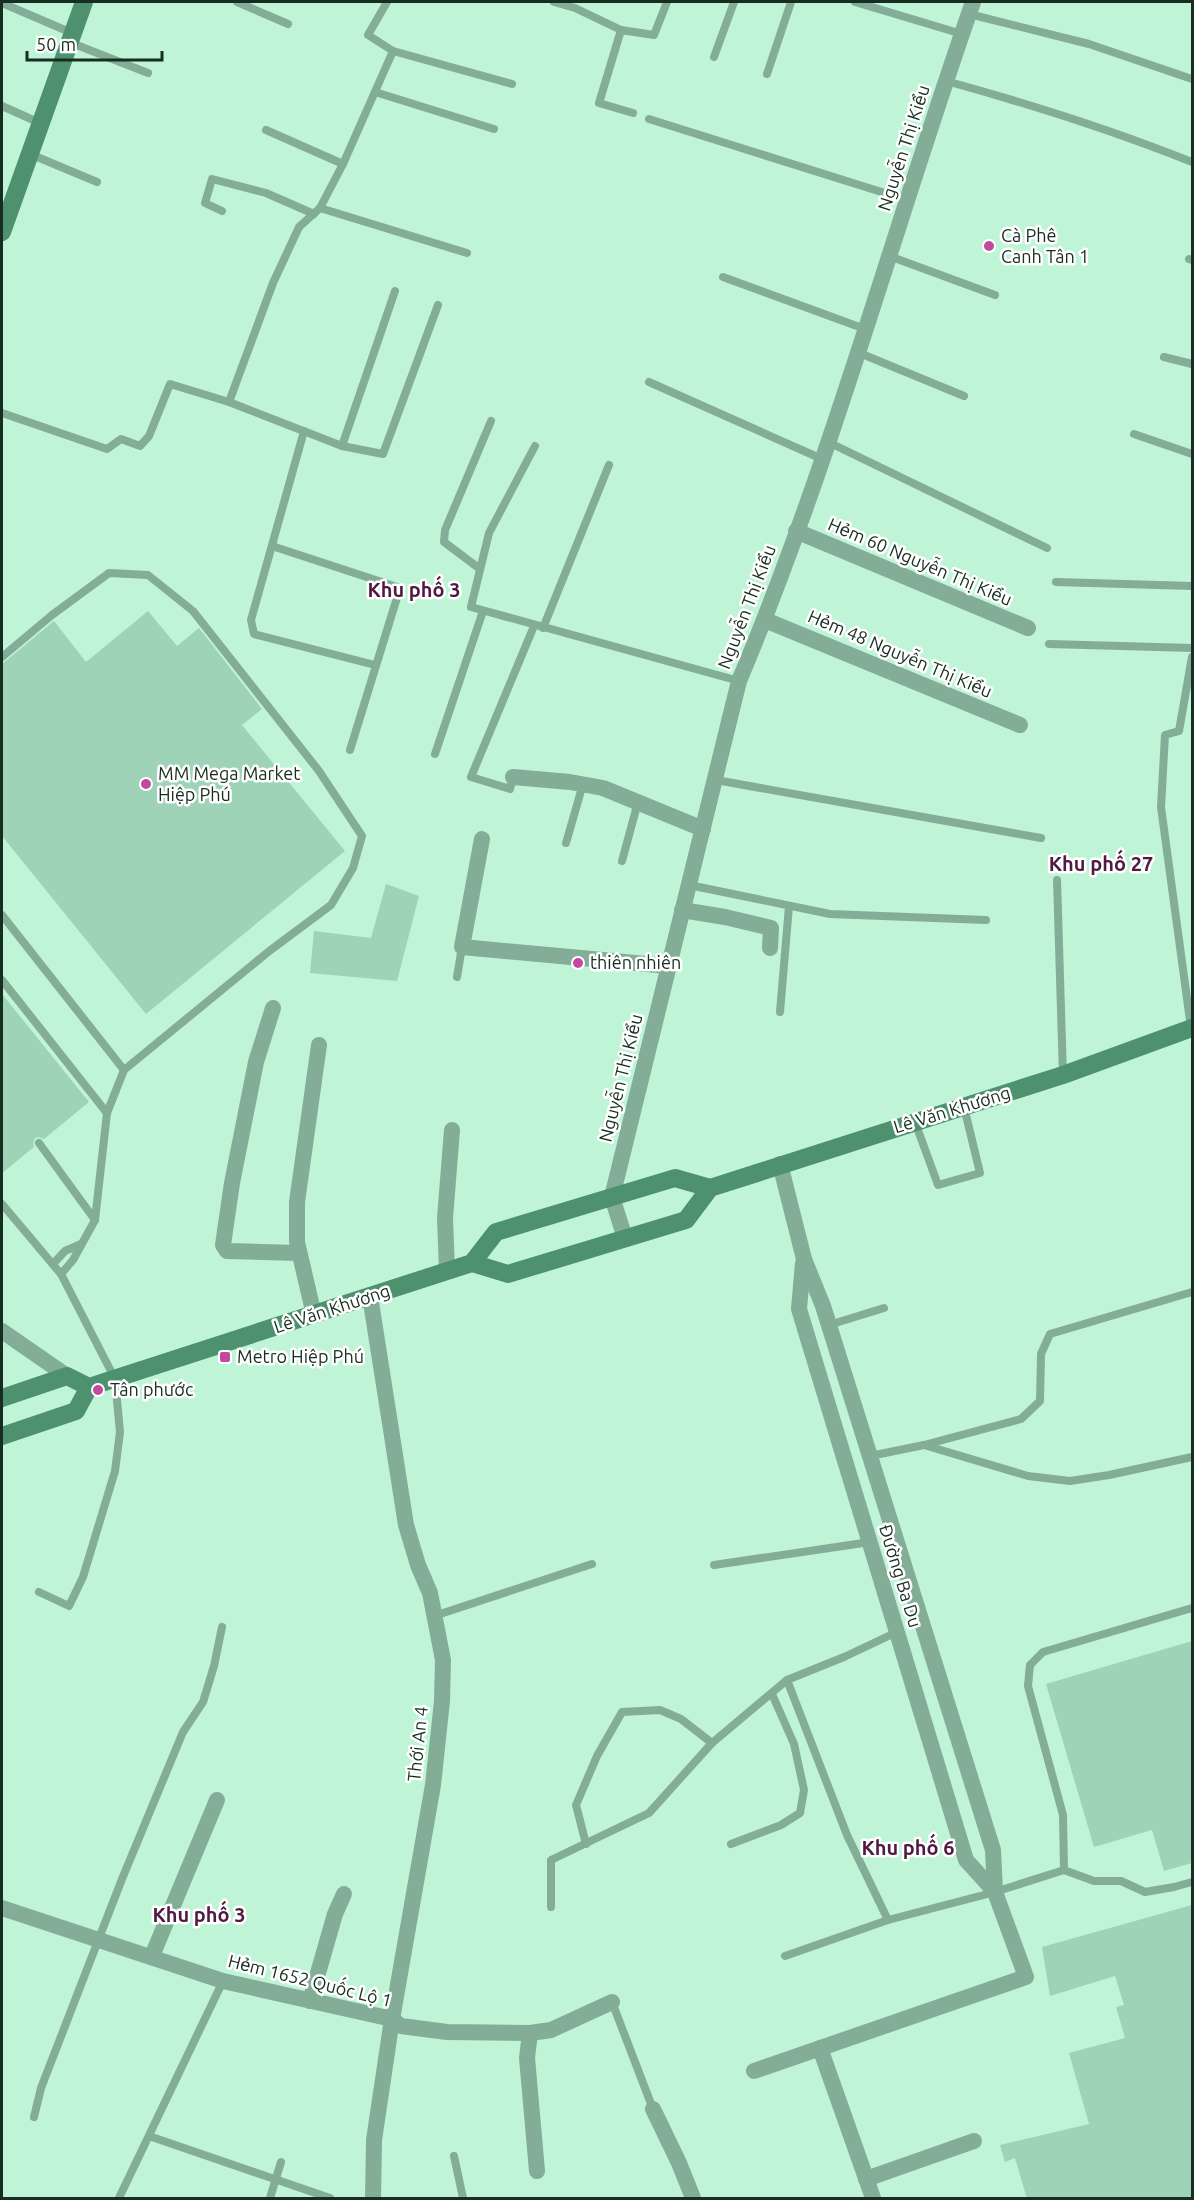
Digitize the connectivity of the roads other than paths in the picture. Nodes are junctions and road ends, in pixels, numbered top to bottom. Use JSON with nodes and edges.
{"nodes":[{"id":1,"x":84,"y":2,"type":"edge"},
{"id":2,"x":237,"y":2,"type":"edge"},
{"id":3,"x":387,"y":2,"type":"edge"},
{"id":4,"x":554,"y":2,"type":"edge"},
{"id":5,"x":667,"y":2,"type":"edge"},
{"id":6,"x":734,"y":2,"type":"edge"},
{"id":7,"x":791,"y":2,"type":"edge"},
{"id":8,"x":855,"y":2,"type":"edge"},
{"id":9,"x":2,"y":3,"type":"edge"},
{"id":10,"x":971,"y":8,"type":"edge"},
{"id":11,"x":288,"y":24,"type":"dead end"},
{"id":12,"x":621,"y":30,"type":"junction"},
{"id":13,"x":962,"y":34,"type":"junction"},
{"id":14,"x":71,"y":37,"type":"junction"},
{"id":15,"x":393,"y":51,"type":"junction"},
{"id":16,"x":714,"y":57,"type":"dead end"},
{"id":17,"x":148,"y":73,"type":"dead end"},
{"id":18,"x":767,"y":74,"type":"dead end"},
{"id":19,"x":1192,"y":80,"type":"edge"},
{"id":20,"x":946,"y":81,"type":"junction"},
{"id":21,"x":512,"y":84,"type":"dead end"},
{"id":22,"x":375,"y":92,"type":"junction"},
{"id":23,"x":2,"y":106,"type":"edge"},
{"id":24,"x":633,"y":113,"type":"dead end"},
{"id":25,"x":649,"y":119,"type":"dead end"},
{"id":26,"x":40,"y":123,"type":"junction"},
{"id":27,"x":494,"y":129,"type":"dead end"},
{"id":28,"x":266,"y":130,"type":"dead end"},
{"id":29,"x":29,"y":154,"type":"junction"},
{"id":30,"x":1192,"y":162,"type":"edge"},
{"id":31,"x":343,"y":164,"type":"junction"},
{"id":32,"x":97,"y":182,"type":"dead end"},
{"id":33,"x":907,"y":200,"type":"junction"},
{"id":34,"x":222,"y":211,"type":"dead end"},
{"id":35,"x":317,"y":211,"type":"junction"},
{"id":36,"x":2,"y":232,"type":"edge"},
{"id":37,"x":467,"y":253,"type":"dead end"},
{"id":38,"x":889,"y":256,"type":"junction"},
{"id":39,"x":723,"y":278,"type":"dead end"},
{"id":40,"x":395,"y":291,"type":"dead end"},
{"id":41,"x":995,"y":295,"type":"dead end"},
{"id":42,"x":438,"y":305,"type":"dead end"},
{"id":43,"x":865,"y":329,"type":"junction"},
{"id":44,"x":857,"y":352,"type":"junction"},
{"id":45,"x":1164,"y":357,"type":"dead end"},
{"id":46,"x":1192,"y":364,"type":"edge"},
{"id":47,"x":649,"y":382,"type":"dead end"},
{"id":48,"x":964,"y":396,"type":"dead end"},
{"id":49,"x":229,"y":402,"type":"junction"},
{"id":50,"x":2,"y":414,"type":"edge"},
{"id":51,"x":491,"y":421,"type":"dead end"},
{"id":52,"x":304,"y":431,"type":"junction"},
{"id":53,"x":1134,"y":434,"type":"dead end"},
{"id":54,"x":828,"y":442,"type":"junction"},
{"id":55,"x":342,"y":446,"type":"junction"},
{"id":56,"x":535,"y":446,"type":"dead end"},
{"id":57,"x":1192,"y":454,"type":"edge"},
{"id":58,"x":822,"y":459,"type":"junction"},
{"id":59,"x":609,"y":465,"type":"dead end"},
{"id":60,"x":796,"y":531,"type":"junction"},
{"id":61,"x":272,"y":546,"type":"junction"},
{"id":62,"x":1047,"y":548,"type":"dead end"},
{"id":63,"x":480,"y":568,"type":"junction"},
{"id":64,"x":1056,"y":582,"type":"dead end"},
{"id":65,"x":1192,"y":586,"type":"edge"},
{"id":66,"x":483,"y":611,"type":"junction"},
{"id":67,"x":765,"y":620,"type":"junction"},
{"id":68,"x":538,"y":627,"type":"junction"},
{"id":69,"x":1029,"y":628,"type":"dead end"},
{"id":70,"x":1049,"y":644,"type":"dead end"},
{"id":71,"x":1192,"y":648,"type":"edge"},
{"id":72,"x":2,"y":657,"type":"edge"},
{"id":73,"x":1192,"y":657,"type":"edge"},
{"id":74,"x":375,"y":665,"type":"junction"},
{"id":75,"x":739,"y":681,"type":"junction"},
{"id":76,"x":1020,"y":725,"type":"dead end"},
{"id":77,"x":350,"y":750,"type":"dead end"},
{"id":78,"x":435,"y":754,"type":"dead end"},
{"id":79,"x":513,"y":777,"type":"joint"},
{"id":80,"x":716,"y":780,"type":"junction"},
{"id":81,"x":583,"y":783,"type":"junction"},
{"id":82,"x":638,"y":801,"type":"junction"},
{"id":83,"x":703,"y":829,"type":"junction"},
{"id":84,"x":1041,"y":838,"type":"dead end"},
{"id":85,"x":482,"y":839,"type":"dead end"},
{"id":86,"x":566,"y":843,"type":"dead end"},
{"id":87,"x":622,"y":861,"type":"dead end"},
{"id":88,"x":1057,"y":880,"type":"dead end"},
{"id":89,"x":689,"y":885,"type":"junction"},
{"id":90,"x":789,"y":906,"type":"junction"},
{"id":91,"x":682,"y":910,"type":"junction"},
{"id":92,"x":2,"y":915,"type":"edge"},
{"id":93,"x":986,"y":920,"type":"dead end"},
{"id":94,"x":462,"y":947,"type":"junction"},
{"id":95,"x":770,"y":948,"type":"dead end"},
{"id":96,"x":668,"y":966,"type":"junction"},
{"id":97,"x":457,"y":977,"type":"dead end"},
{"id":98,"x":2,"y":980,"type":"edge"},
{"id":99,"x":273,"y":1008,"type":"dead end"},
{"id":100,"x":780,"y":1012,"type":"dead end"},
{"id":101,"x":1192,"y":1028,"type":"edge"},
{"id":102,"x":319,"y":1046,"type":"dead end"},
{"id":103,"x":124,"y":1070,"type":"junction"},
{"id":104,"x":1063,"y":1075,"type":"junction"},
{"id":105,"x":964,"y":1106,"type":"junction"},
{"id":106,"x":107,"y":1113,"type":"junction"},
{"id":107,"x":915,"y":1122,"type":"junction"},
{"id":108,"x":452,"y":1130,"type":"dead end"},
{"id":109,"x":39,"y":1143,"type":"dead end"},
{"id":110,"x":780,"y":1164,"type":"junction"},
{"id":111,"x":710,"y":1188,"type":"junction"},
{"id":112,"x":612,"y":1197,"type":"junction"},
{"id":113,"x":2,"y":1204,"type":"edge"},
{"id":114,"x":95,"y":1220,"type":"junction"},
{"id":115,"x":625,"y":1238,"type":"junction"},
{"id":116,"x":82,"y":1244,"type":"junction"},
{"id":117,"x":299,"y":1254,"type":"junction"},
{"id":118,"x":804,"y":1259,"type":"junction"},
{"id":119,"x":472,"y":1263,"type":"junction"},
{"id":120,"x":53,"y":1264,"type":"junction"},
{"id":121,"x":447,"y":1271,"type":"junction"},
{"id":122,"x":61,"y":1274,"type":"junction"},
{"id":123,"x":1192,"y":1292,"type":"edge"},
{"id":124,"x":370,"y":1296,"type":"junction"},
{"id":125,"x":884,"y":1308,"type":"dead end"},
{"id":126,"x":314,"y":1315,"type":"junction"},
{"id":127,"x":829,"y":1325,"type":"junction"},
{"id":128,"x":2,"y":1331,"type":"edge"},
{"id":129,"x":67,"y":1377,"type":"junction"},
{"id":130,"x":115,"y":1379,"type":"junction"},
{"id":131,"x":89,"y":1387,"type":"junction"},
{"id":132,"x":2,"y":1398,"type":"edge"},
{"id":133,"x":2,"y":1436,"type":"edge"},
{"id":134,"x":924,"y":1445,"type":"junction"},
{"id":135,"x":870,"y":1456,"type":"junction"},
{"id":136,"x":1192,"y":1457,"type":"edge"},
{"id":137,"x":870,"y":1542,"type":"junction"},
{"id":138,"x":592,"y":1564,"type":"dead end"},
{"id":139,"x":714,"y":1565,"type":"dead end"},
{"id":140,"x":39,"y":1592,"type":"dead end"},
{"id":141,"x":1192,"y":1608,"type":"edge"},
{"id":142,"x":434,"y":1616,"type":"junction"},
{"id":143,"x":919,"y":1617,"type":"junction"},
{"id":144,"x":222,"y":1627,"type":"dead end"},
{"id":145,"x":897,"y":1632,"type":"junction"},
{"id":146,"x":787,"y":1680,"type":"junction"},
{"id":147,"x":772,"y":1694,"type":"junction"},
{"id":148,"x":712,"y":1743,"type":"junction"},
{"id":149,"x":217,"y":1800,"type":"dead end"},
{"id":150,"x":586,"y":1844,"type":"junction"},
{"id":151,"x":731,"y":1844,"type":"dead end"},
{"id":152,"x":1064,"y":1870,"type":"junction"},
{"id":153,"x":1192,"y":1882,"type":"edge"},
{"id":154,"x":995,"y":1892,"type":"junction"},
{"id":155,"x":344,"y":1894,"type":"dead end"},
{"id":156,"x":551,"y":1907,"type":"dead end"},
{"id":157,"x":2,"y":1908,"type":"edge"},
{"id":158,"x":888,"y":1920,"type":"junction"},
{"id":159,"x":100,"y":1939,"type":"junction"},
{"id":160,"x":152,"y":1956,"type":"junction"},
{"id":161,"x":785,"y":1956,"type":"dead end"},
{"id":162,"x":223,"y":1981,"type":"junction"},
{"id":163,"x":310,"y":2001,"type":"junction"},
{"id":164,"x":612,"y":2002,"type":"joint"},
{"id":165,"x":392,"y":2019,"type":"junction"},
{"id":166,"x":530,"y":2033,"type":"junction"},
{"id":167,"x":820,"y":2048,"type":"junction"},
{"id":168,"x":754,"y":2071,"type":"dead end"},
{"id":169,"x":653,"y":2109,"type":"joint"},
{"id":170,"x":34,"y":2117,"type":"dead end"},
{"id":171,"x":149,"y":2136,"type":"junction"},
{"id":172,"x":974,"y":2141,"type":"dead end"},
{"id":173,"x":454,"y":2156,"type":"dead end"},
{"id":174,"x":281,"y":2162,"type":"dead end"},
{"id":175,"x":537,"y":2171,"type":"dead end"},
{"id":176,"x":276,"y":2178,"type":"junction"},
{"id":177,"x":866,"y":2179,"type":"junction"},
{"id":178,"x":119,"y":2199,"type":"edge"},
{"id":179,"x":270,"y":2199,"type":"edge"},
{"id":180,"x":330,"y":2199,"type":"edge"},
{"id":181,"x":373,"y":2199,"type":"edge"},
{"id":182,"x":463,"y":2199,"type":"edge"},
{"id":183,"x":693,"y":2199,"type":"edge"},
{"id":184,"x":873,"y":2199,"type":"edge"}],
"edges":[{"from":1,"to":14,"type":"main road"},
{"from":2,"to":11,"type":"lane"},
{"from":3,"to":15,"type":"lane"},
{"from":4,"to":12,"type":"lane"},
{"from":5,"to":12,"type":"lane"},
{"from":6,"to":16,"type":"lane"},
{"from":7,"to":18,"type":"lane"},
{"from":8,"to":13,"type":"lane"},
{"from":9,"to":14,"type":"lane"},
{"from":10,"to":13,"type":"street","name":"Nguyễn Thị Kiểu"},
{"from":10,"to":19,"type":"lane"},
{"from":12,"to":24,"type":"lane"},
{"from":13,"to":20,"type":"street","name":"Nguyễn Thị Kiểu"},
{"from":14,"to":17,"type":"lane"},
{"from":14,"to":26,"type":"main road"},
{"from":15,"to":21,"type":"lane"},
{"from":15,"to":22,"type":"lane"},
{"from":20,"to":30,"type":"lane"},
{"from":20,"to":33,"type":"street","name":"Nguyễn Thị Kiểu"},
{"from":22,"to":27,"type":"lane"},
{"from":22,"to":31,"type":"lane"},
{"from":23,"to":26,"type":"lane"},
{"from":25,"to":33,"type":"lane"},
{"from":26,"to":29,"type":"main road"},
{"from":28,"to":31,"type":"lane"},
{"from":29,"to":32,"type":"lane"},
{"from":29,"to":36,"type":"main road"},
{"from":31,"to":35,"type":"lane"},
{"from":33,"to":38,"type":"street","name":"Nguyễn Thị Kiểu"},
{"from":34,"to":35,"type":"lane"},
{"from":35,"to":37,"type":"lane"},
{"from":35,"to":49,"type":"lane"},
{"from":38,"to":41,"type":"lane"},
{"from":38,"to":43,"type":"street","name":"Nguyễn Thị Kiểu"},
{"from":39,"to":43,"type":"lane"},
{"from":40,"to":55,"type":"lane"},
{"from":42,"to":55,"type":"lane"},
{"from":43,"to":44,"type":"street","name":"Nguyễn Thị Kiểu"},
{"from":44,"to":48,"type":"lane"},
{"from":44,"to":54,"type":"street","name":"Nguyễn Thị Kiểu"},
{"from":45,"to":46,"type":"lane"},
{"from":47,"to":58,"type":"lane"},
{"from":49,"to":50,"type":"lane"},
{"from":49,"to":52,"type":"lane"},
{"from":51,"to":63,"type":"lane"},
{"from":52,"to":55,"type":"lane"},
{"from":52,"to":61,"type":"lane"},
{"from":53,"to":57,"type":"lane"},
{"from":54,"to":58,"type":"street","name":"Nguyễn Thị Kiểu"},
{"from":54,"to":62,"type":"lane"},
{"from":56,"to":63,"type":"lane"},
{"from":58,"to":60,"type":"street","name":"Nguyễn Thị Kiểu"},
{"from":59,"to":68,"type":"lane"},
{"from":60,"to":67,"type":"street","name":"Nguyễn Thị Kiểu"},
{"from":60,"to":69,"type":"street","name":"Hẻm 60 Nguyễn Thị Kiểu"},
{"from":61,"to":74,"type":"lane"},
{"from":61,"to":74,"type":"lane"},
{"from":63,"to":66,"type":"lane"},
{"from":64,"to":65,"type":"lane"},
{"from":66,"to":68,"type":"lane"},
{"from":66,"to":78,"type":"lane"},
{"from":67,"to":75,"type":"street","name":"Nguyễn Thị Kiểu"},
{"from":67,"to":76,"type":"street","name":"Hẻm 48 Nguyễn Thị Kiểu"},
{"from":68,"to":75,"type":"lane"},
{"from":68,"to":79,"type":"lane"},
{"from":70,"to":71,"type":"lane"},
{"from":72,"to":103,"type":"lane"},
{"from":73,"to":101,"type":"lane"},
{"from":74,"to":77,"type":"lane"},
{"from":75,"to":80,"type":"street","name":"Nguyễn Thị Kiểu"},
{"from":79,"to":81,"type":"street"},
{"from":80,"to":83,"type":"street","name":"Nguyễn Thị Kiểu"},
{"from":80,"to":84,"type":"lane"},
{"from":81,"to":82,"type":"street"},
{"from":81,"to":86,"type":"lane"},
{"from":82,"to":83,"type":"street"},
{"from":82,"to":87,"type":"lane"},
{"from":83,"to":89,"type":"street","name":"Nguyễn Thị Kiểu"},
{"from":85,"to":94,"type":"street"},
{"from":88,"to":104,"type":"lane"},
{"from":89,"to":90,"type":"lane"},
{"from":89,"to":91,"type":"street","name":"Nguyễn Thị Kiểu"},
{"from":90,"to":93,"type":"lane"},
{"from":90,"to":100,"type":"lane"},
{"from":91,"to":95,"type":"street"},
{"from":91,"to":96,"type":"street","name":"Nguyễn Thị Kiểu"},
{"from":92,"to":103,"type":"lane"},
{"from":94,"to":96,"type":"street"},
{"from":94,"to":97,"type":"lane"},
{"from":96,"to":112,"type":"street","name":"Nguyễn Thị Kiểu"},
{"from":98,"to":106,"type":"lane"},
{"from":99,"to":117,"type":"street"},
{"from":101,"to":104,"type":"main road","name":"Lê Văn Khương"},
{"from":102,"to":117,"type":"street"},
{"from":103,"to":106,"type":"lane"},
{"from":104,"to":105,"type":"main road","name":"Lê Văn Khương"},
{"from":105,"to":107,"type":"main road","name":"Lê Văn Khương"},
{"from":105,"to":107,"type":"lane"},
{"from":106,"to":114,"type":"lane"},
{"from":107,"to":110,"type":"main road","name":"Lê Văn Khương"},
{"from":108,"to":121,"type":"street"},
{"from":109,"to":114,"type":"lane"},
{"from":110,"to":111,"type":"main road","name":"Lê Văn Khương"},
{"from":110,"to":118,"type":"street","name":"Đường Ba Du"},
{"from":111,"to":112,"type":"main road"},
{"from":111,"to":115,"type":"main road"},
{"from":112,"to":115,"type":"street"},
{"from":112,"to":119,"type":"main road"},
{"from":113,"to":120,"type":"lane"},
{"from":114,"to":116,"type":"lane"},
{"from":115,"to":119,"type":"main road"},
{"from":116,"to":120,"type":"lane"},
{"from":116,"to":122,"type":"lane"},
{"from":117,"to":126,"type":"street"},
{"from":118,"to":127,"type":"street","name":"Đường Ba Du"},
{"from":118,"to":137,"type":"street","name":"Đường Ba Du"},
{"from":119,"to":121,"type":"main road","name":"Lê Văn Khương"},
{"from":120,"to":122,"type":"lane"},
{"from":121,"to":124,"type":"main road","name":"Lê Văn Khương"},
{"from":122,"to":130,"type":"lane"},
{"from":123,"to":134,"type":"lane"},
{"from":124,"to":126,"type":"main road","name":"Lê Văn Khương"},
{"from":124,"to":142,"type":"street","name":"Thới An 4"},
{"from":125,"to":127,"type":"lane"},
{"from":126,"to":130,"type":"main road","name":"Lê Văn Khương"},
{"from":127,"to":135,"type":"street","name":"Đường Ba Du"},
{"from":128,"to":129,"type":"street"},
{"from":129,"to":131,"type":"main road"},
{"from":129,"to":132,"type":"main road"},
{"from":130,"to":131,"type":"main road","name":"Lê Văn Khương"},
{"from":130,"to":140,"type":"lane"},
{"from":131,"to":133,"type":"main road"},
{"from":134,"to":135,"type":"lane"},
{"from":134,"to":136,"type":"lane"},
{"from":135,"to":143,"type":"street","name":"Đường Ba Du"},
{"from":137,"to":139,"type":"lane"},
{"from":137,"to":145,"type":"street","name":"Đường Ba Du"},
{"from":138,"to":142,"type":"lane"},
{"from":141,"to":152,"type":"lane"},
{"from":142,"to":165,"type":"street","name":"Thới An 4"},
{"from":143,"to":145,"type":"street"},
{"from":143,"to":154,"type":"street","name":"Đường Ba Du"},
{"from":144,"to":159,"type":"lane"},
{"from":145,"to":146,"type":"lane"},
{"from":145,"to":154,"type":"street","name":"Đường Ba Du"},
{"from":146,"to":147,"type":"lane"},
{"from":146,"to":158,"type":"lane"},
{"from":147,"to":148,"type":"lane"},
{"from":147,"to":151,"type":"lane"},
{"from":148,"to":150,"type":"lane"},
{"from":148,"to":150,"type":"lane"},
{"from":149,"to":160,"type":"street"},
{"from":150,"to":156,"type":"lane"},
{"from":152,"to":153,"type":"lane"},
{"from":152,"to":154,"type":"lane"},
{"from":154,"to":158,"type":"lane"},
{"from":154,"to":167,"type":"street","name":"Đường Ba Du"},
{"from":155,"to":163,"type":"street"},
{"from":157,"to":159,"type":"street","name":"Hẻm 1652 Quốc Lộ 1"},
{"from":158,"to":161,"type":"lane"},
{"from":159,"to":160,"type":"street","name":"Hẻm 1652 Quốc Lộ 1"},
{"from":159,"to":170,"type":"lane"},
{"from":160,"to":162,"type":"street","name":"Hẻm 1652 Quốc Lộ 1"},
{"from":162,"to":163,"type":"street","name":"Hẻm 1652 Quốc Lộ 1"},
{"from":162,"to":171,"type":"lane"},
{"from":163,"to":165,"type":"street","name":"Hẻm 1652 Quốc Lộ 1"},
{"from":164,"to":166,"type":"street","name":"Hẻm 1652 Quốc Lộ 1"},
{"from":164,"to":169,"type":"lane"},
{"from":165,"to":166,"type":"street","name":"Hẻm 1652 Quốc Lộ 1"},
{"from":165,"to":181,"type":"street","name":"Thới An 4"},
{"from":166,"to":175,"type":"street"},
{"from":167,"to":168,"type":"street"},
{"from":167,"to":177,"type":"street"},
{"from":169,"to":183,"type":"street"},
{"from":171,"to":176,"type":"lane"},
{"from":171,"to":178,"type":"lane"},
{"from":172,"to":177,"type":"street"},
{"from":173,"to":182,"type":"lane"},
{"from":174,"to":176,"type":"lane"},
{"from":176,"to":179,"type":"lane"},
{"from":176,"to":180,"type":"lane"},
{"from":177,"to":184,"type":"street"}]}
